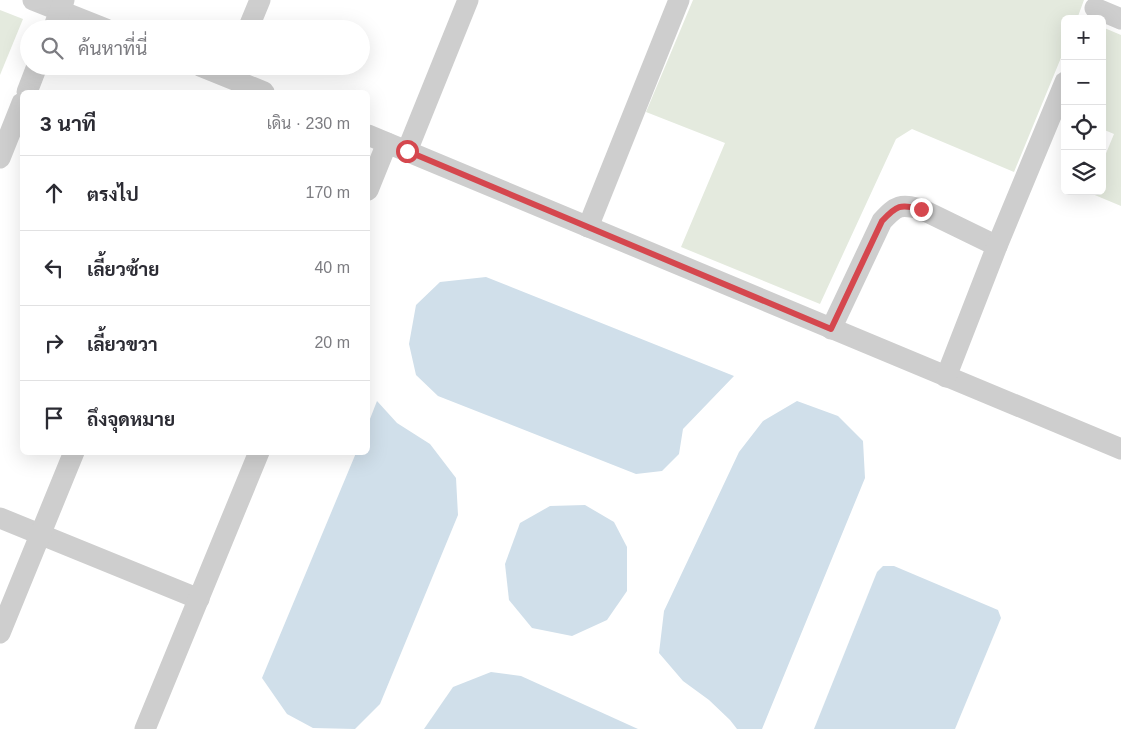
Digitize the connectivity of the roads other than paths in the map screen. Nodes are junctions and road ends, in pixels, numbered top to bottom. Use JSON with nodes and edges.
{"nodes":[{"id":1,"x":33,"y":0,"type":"edge"},
{"id":2,"x":260,"y":0,"type":"edge"},
{"id":3,"x":468,"y":0,"type":"edge"},
{"id":4,"x":680,"y":0,"type":"edge"},
{"id":5,"x":1095,"y":9,"type":"edge"},
{"id":6,"x":59,"y":13,"type":"edge"},
{"id":7,"x":1121,"y":19,"type":"edge"},
{"id":8,"x":80,"y":20,"type":"edge"},
{"id":9,"x":252,"y":20,"type":"edge"},
{"id":10,"x":34,"y":75,"type":"edge"},
{"id":11,"x":226,"y":79,"type":"edge"},
{"id":12,"x":28,"y":90,"type":"edge"},
{"id":13,"x":258,"y":90,"type":"edge"},
{"id":14,"x":1061,"y":92,"type":"edge"},
{"id":15,"x":20,"y":108,"type":"edge"},
{"id":16,"x":377,"y":139,"type":"edge"},
{"id":17,"x":407,"y":151,"type":"junction"},
{"id":18,"x":0,"y":158,"type":"edge"},
{"id":19,"x":370,"y":179,"type":"edge"},
{"id":20,"x":588,"y":227,"type":"junction"},
{"id":21,"x":997,"y":246,"type":"junction"},
{"id":22,"x":831,"y":329,"type":"junction"},
{"id":23,"x":946,"y":377,"type":"junction"},
{"id":24,"x":1121,"y":450,"type":"edge"},
{"id":25,"x":73,"y":455,"type":"edge"},
{"id":26,"x":258,"y":455,"type":"edge"},
{"id":27,"x":0,"y":518,"type":"edge"},
{"id":28,"x":40,"y":535,"type":"junction"},
{"id":29,"x":199,"y":599,"type":"junction"},
{"id":30,"x":0,"y":633,"type":"edge"},
{"id":31,"x":145,"y":729,"type":"edge"}],
"edges":[{"from":1,"to":6,"type":"street"},
{"from":2,"to":9,"type":"street"},
{"from":3,"to":17,"type":"street"},
{"from":4,"to":20,"type":"street"},
{"from":5,"to":7,"type":"street"},
{"from":6,"to":8,"type":"street"},
{"from":10,"to":12,"type":"street"},
{"from":11,"to":13,"type":"street"},
{"from":14,"to":21,"type":"street"},
{"from":15,"to":18,"type":"street"},
{"from":16,"to":17,"type":"street"},
{"from":16,"to":19,"type":"street"},
{"from":17,"to":20,"type":"street"},
{"from":20,"to":22,"type":"street"},
{"from":21,"to":22,"type":"street"},
{"from":21,"to":23,"type":"street"},
{"from":22,"to":23,"type":"street"},
{"from":23,"to":24,"type":"street"},
{"from":25,"to":28,"type":"street"},
{"from":26,"to":29,"type":"street"},
{"from":27,"to":28,"type":"street"},
{"from":28,"to":29,"type":"street"},
{"from":28,"to":30,"type":"street"},
{"from":29,"to":31,"type":"street"}]}
